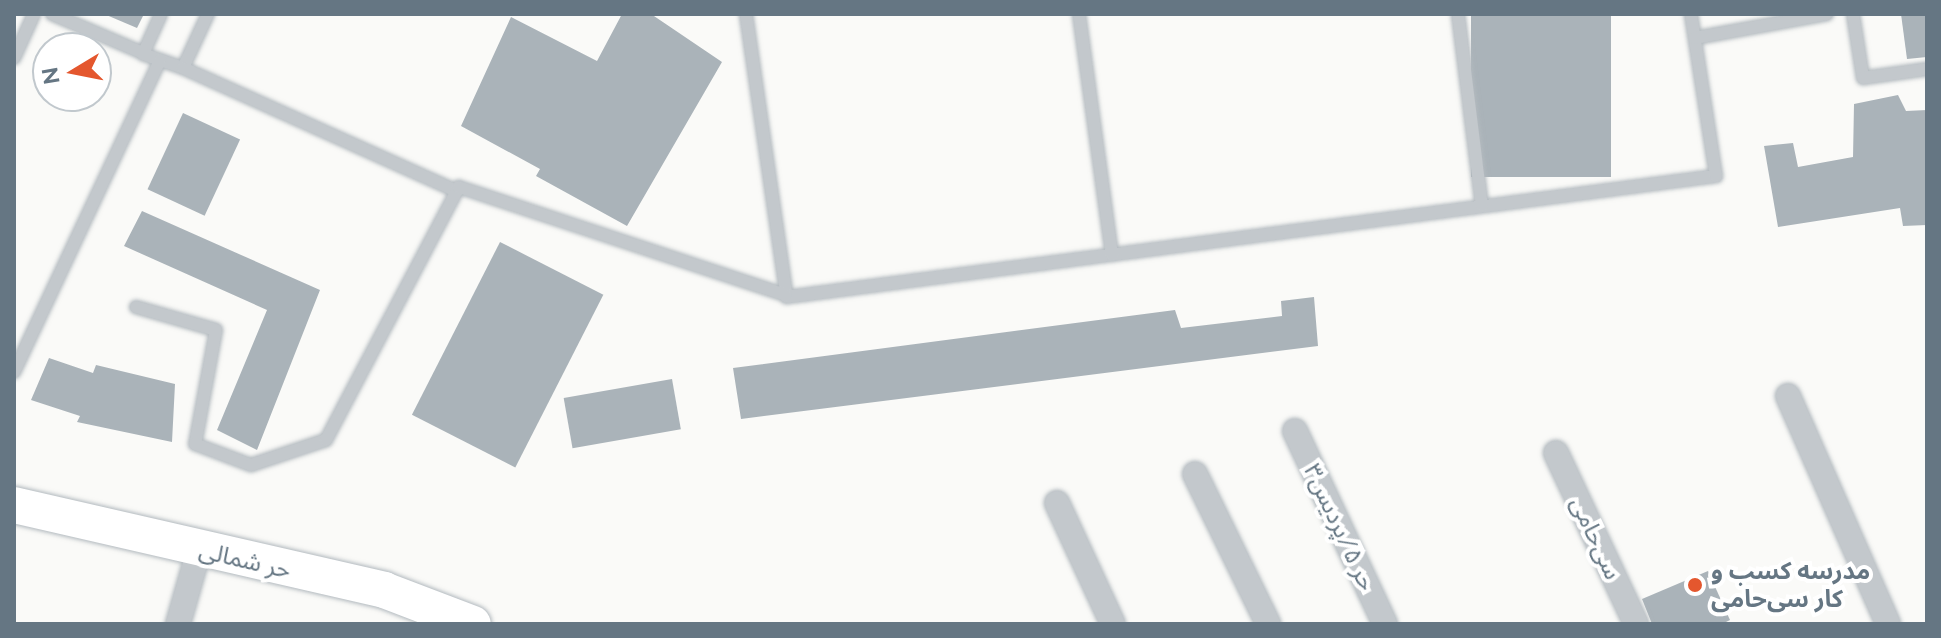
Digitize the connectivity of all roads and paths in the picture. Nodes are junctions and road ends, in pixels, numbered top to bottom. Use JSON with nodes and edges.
{"nodes":[{"id":1,"x":34,"y":14,"type":"edge"},
{"id":2,"x":52,"y":14,"type":"edge"},
{"id":3,"x":161,"y":14,"type":"edge"},
{"id":4,"x":208,"y":14,"type":"edge"},
{"id":5,"x":746,"y":14,"type":"edge"},
{"id":6,"x":1079,"y":14,"type":"edge"},
{"id":7,"x":1458,"y":14,"type":"edge"},
{"id":8,"x":1691,"y":14,"type":"edge"},
{"id":9,"x":1827,"y":14,"type":"edge"},
{"id":10,"x":1853,"y":14,"type":"edge"},
{"id":11,"x":1695,"y":38,"type":"junction"},
{"id":12,"x":143,"y":53,"type":"junction"},
{"id":13,"x":14,"y":58,"type":"edge"},
{"id":14,"x":160,"y":60,"type":"junction"},
{"id":15,"x":183,"y":68,"type":"junction"},
{"id":16,"x":1927,"y":69,"type":"edge"},
{"id":17,"x":457,"y":191,"type":"junction"},
{"id":18,"x":1482,"y":206,"type":"junction"},
{"id":19,"x":1112,"y":255,"type":"junction"},
{"id":20,"x":786,"y":295,"type":"junction"},
{"id":21,"x":136,"y":307,"type":"dead end"},
{"id":22,"x":14,"y":372,"type":"edge"},
{"id":23,"x":1788,"y":396,"type":"dead end"},
{"id":24,"x":1295,"y":431,"type":"dead end"},
{"id":25,"x":1556,"y":453,"type":"dead end"},
{"id":26,"x":1195,"y":474,"type":"dead end"},
{"id":27,"x":1057,"y":503,"type":"dead end"},
{"id":28,"x":14,"y":505,"type":"edge"},
{"id":29,"x":199,"y":550,"type":"junction"},
{"id":30,"x":178,"y":624,"type":"edge"},
{"id":31,"x":473,"y":624,"type":"edge"},
{"id":32,"x":1113,"y":624,"type":"edge"},
{"id":33,"x":1268,"y":624,"type":"edge"},
{"id":34,"x":1385,"y":624,"type":"edge"},
{"id":35,"x":1636,"y":624,"type":"edge"},
{"id":36,"x":1888,"y":624,"type":"edge"}],
"edges":[{"from":1,"to":13,"type":"lane"},
{"from":2,"to":12,"type":"lane"},
{"from":3,"to":12,"type":"lane"},
{"from":4,"to":15,"type":"lane"},
{"from":5,"to":20,"type":"lane"},
{"from":6,"to":19,"type":"lane"},
{"from":7,"to":18,"type":"lane"},
{"from":8,"to":11,"type":"lane"},
{"from":9,"to":11,"type":"lane"},
{"from":10,"to":16,"type":"lane"},
{"from":11,"to":18,"type":"lane"},
{"from":12,"to":14,"type":"lane"},
{"from":14,"to":15,"type":"lane"},
{"from":14,"to":22,"type":"lane"},
{"from":15,"to":17,"type":"lane"},
{"from":17,"to":20,"type":"lane"},
{"from":17,"to":21,"type":"lane"},
{"from":18,"to":19,"type":"lane"},
{"from":19,"to":20,"type":"lane"},
{"from":23,"to":36,"type":"street"},
{"from":24,"to":34,"type":"street","name":"حر ۵/پردیس۳"},
{"from":25,"to":35,"type":"street","name":"سی‌حامی"},
{"from":26,"to":33,"type":"street"},
{"from":27,"to":32,"type":"street"},
{"from":28,"to":29,"type":"main road","name":"حر شمالی"},
{"from":29,"to":30,"type":"street"},
{"from":29,"to":31,"type":"main road","name":"حر شمالی"}]}
